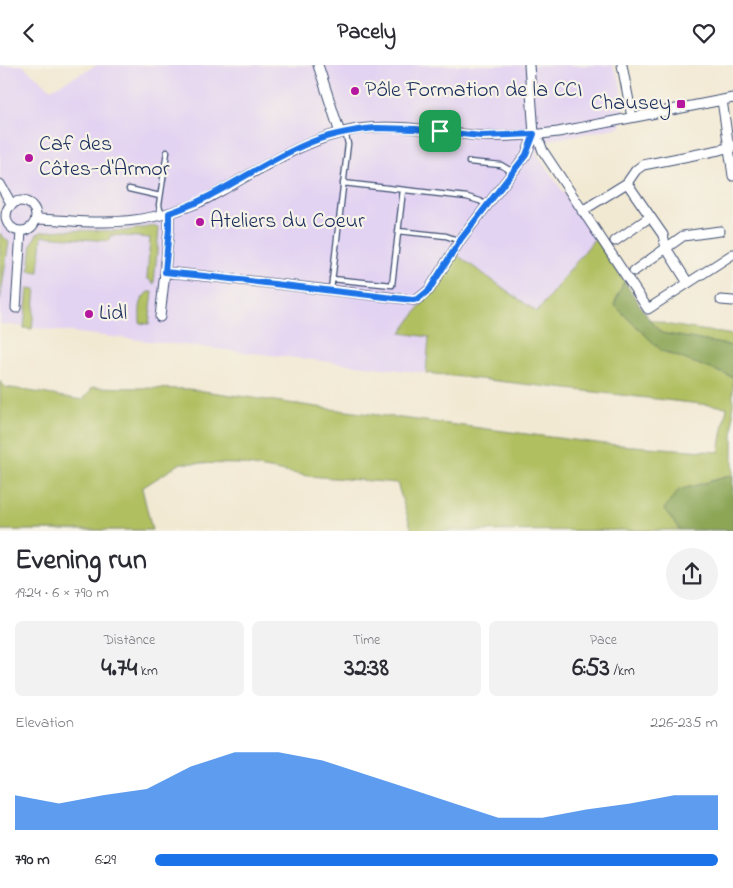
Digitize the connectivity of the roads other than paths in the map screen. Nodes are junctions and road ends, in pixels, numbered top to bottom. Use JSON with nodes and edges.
{"nodes":[{"id":1,"x":318,"y":65,"type":"edge"},
{"id":2,"x":529,"y":65,"type":"edge"},
{"id":3,"x":622,"y":65,"type":"edge"},
{"id":4,"x":733,"y":98,"type":"edge"},
{"id":5,"x":722,"y":100,"type":"junction"},
{"id":6,"x":632,"y":117,"type":"junction"},
{"id":7,"x":342,"y":133,"type":"junction"},
{"id":8,"x":534,"y":134,"type":"junction"},
{"id":9,"x":731,"y":146,"type":"edge"},
{"id":10,"x":167,"y":152,"type":"dead end"},
{"id":11,"x":469,"y":162,"type":"dead end"},
{"id":12,"x":512,"y":171,"type":"junction"},
{"id":13,"x":733,"y":177,"type":"edge"},
{"id":14,"x":0,"y":183,"type":"edge"},
{"id":15,"x":343,"y":183,"type":"junction"},
{"id":16,"x":627,"y":183,"type":"junction"},
{"id":17,"x":130,"y":189,"type":"dead end"},
{"id":18,"x":403,"y":190,"type":"junction"},
{"id":19,"x":160,"y":196,"type":"junction"},
{"id":20,"x":12,"y":205,"type":"junction"},
{"id":21,"x":486,"y":205,"type":"junction"},
{"id":22,"x":582,"y":211,"type":"junction"},
{"id":23,"x":165,"y":214,"type":"junction"},
{"id":24,"x":650,"y":217,"type":"junction"},
{"id":25,"x":36,"y":219,"type":"junction"},
{"id":26,"x":21,"y":231,"type":"junction"},
{"id":27,"x":398,"y":231,"type":"junction"},
{"id":28,"x":720,"y":231,"type":"dead end"},
{"id":29,"x":460,"y":241,"type":"junction"},
{"id":30,"x":615,"y":241,"type":"dead end"},
{"id":31,"x":666,"y":248,"type":"junction"},
{"id":32,"x":733,"y":254,"type":"edge"},
{"id":33,"x":634,"y":271,"type":"dead end"},
{"id":34,"x":165,"y":272,"type":"junction"},
{"id":35,"x":332,"y":279,"type":"junction"},
{"id":36,"x":688,"y":283,"type":"junction"},
{"id":37,"x":331,"y":291,"type":"junction"},
{"id":38,"x":721,"y":300,"type":"dead end"},
{"id":39,"x":733,"y":301,"type":"edge"},
{"id":40,"x":16,"y":308,"type":"dead end"},
{"id":41,"x":160,"y":317,"type":"dead end"}],
"edges":[{"from":1,"to":7,"type":"street"},
{"from":2,"to":8,"type":"street"},
{"from":3,"to":6,"type":"street"},
{"from":4,"to":5,"type":"street"},
{"from":5,"to":6,"type":"street"},
{"from":5,"to":9,"type":"street"},
{"from":6,"to":8,"type":"street"},
{"from":7,"to":8,"type":"street"},
{"from":7,"to":15,"type":"lane"},
{"from":7,"to":23,"type":"street"},
{"from":8,"to":12,"type":"street"},
{"from":8,"to":22,"type":"street"},
{"from":9,"to":13,"type":"street"},
{"from":9,"to":16,"type":"street"},
{"from":10,"to":19,"type":"lane"},
{"from":11,"to":12,"type":"lane"},
{"from":12,"to":21,"type":"street"},
{"from":14,"to":20,"type":"street"},
{"from":15,"to":18,"type":"lane"},
{"from":15,"to":35,"type":"lane"},
{"from":16,"to":22,"type":"street"},
{"from":16,"to":24,"type":"street"},
{"from":17,"to":19,"type":"lane"},
{"from":18,"to":21,"type":"lane"},
{"from":18,"to":27,"type":"lane"},
{"from":19,"to":23,"type":"lane"},
{"from":20,"to":25,"type":"street"},
{"from":20,"to":26,"type":"street"},
{"from":21,"to":29,"type":"street"},
{"from":22,"to":36,"type":"street"},
{"from":23,"to":25,"type":"street"},
{"from":23,"to":34,"type":"street"},
{"from":24,"to":30,"type":"street"},
{"from":24,"to":31,"type":"street"},
{"from":25,"to":26,"type":"street"},
{"from":26,"to":40,"type":"street"},
{"from":27,"to":29,"type":"lane"},
{"from":27,"to":35,"type":"lane"},
{"from":28,"to":31,"type":"street"},
{"from":29,"to":37,"type":"street"},
{"from":31,"to":33,"type":"street"},
{"from":31,"to":36,"type":"street"},
{"from":32,"to":36,"type":"street"},
{"from":34,"to":37,"type":"street"},
{"from":34,"to":41,"type":"street"},
{"from":35,"to":37,"type":"lane"},
{"from":38,"to":39,"type":"street"}]}
